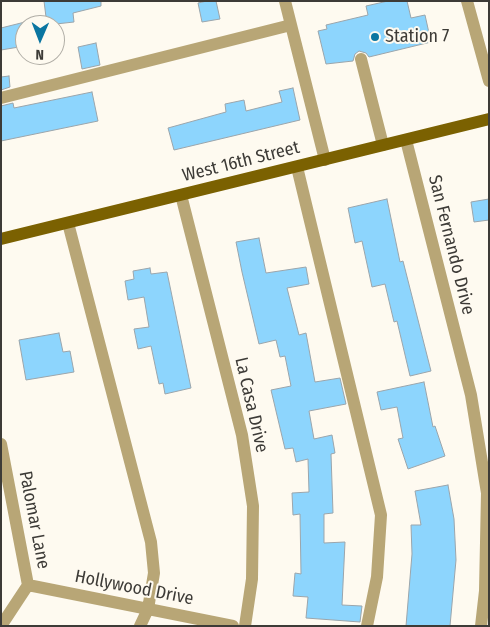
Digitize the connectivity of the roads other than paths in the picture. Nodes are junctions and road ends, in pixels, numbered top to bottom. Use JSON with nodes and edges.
{"nodes":[{"id":1,"x":285,"y":1,"type":"edge"},
{"id":2,"x":466,"y":1,"type":"edge"},
{"id":3,"x":291,"y":25,"type":"junction"},
{"id":4,"x":361,"y":59,"type":"dead end"},
{"id":5,"x":489,"y":81,"type":"edge"},
{"id":6,"x":1,"y":98,"type":"edge"},
{"id":7,"x":489,"y":119,"type":"edge"},
{"id":8,"x":406,"y":140,"type":"junction"},
{"id":9,"x":383,"y":145,"type":"junction"},
{"id":10,"x":325,"y":160,"type":"junction"},
{"id":11,"x":297,"y":166,"type":"junction"},
{"id":12,"x":181,"y":195,"type":"junction"},
{"id":13,"x":68,"y":223,"type":"junction"},
{"id":14,"x":1,"y":239,"type":"edge"},
{"id":15,"x":1,"y":444,"type":"edge"},
{"id":16,"x":28,"y":585,"type":"junction"},
{"id":17,"x":148,"y":609,"type":"junction"},
{"id":18,"x":2,"y":626,"type":"edge"},
{"id":19,"x":140,"y":626,"type":"edge"},
{"id":20,"x":233,"y":626,"type":"edge"},
{"id":21,"x":245,"y":626,"type":"edge"},
{"id":22,"x":367,"y":626,"type":"edge"},
{"id":23,"x":481,"y":626,"type":"edge"}],
"edges":[{"from":1,"to":3,"type":"street"},
{"from":2,"to":5,"type":"street"},
{"from":3,"to":6,"type":"street"},
{"from":3,"to":10,"type":"street"},
{"from":4,"to":9,"type":"street"},
{"from":7,"to":8,"type":"main road","name":"West 16th Street"},
{"from":8,"to":9,"type":"main road","name":"West 16th Street"},
{"from":8,"to":23,"type":"street","name":"San Fernando Drive"},
{"from":9,"to":10,"type":"main road","name":"West 16th Street"},
{"from":10,"to":11,"type":"main road","name":"West 16th Street"},
{"from":11,"to":12,"type":"main road","name":"West 16th Street"},
{"from":11,"to":22,"type":"street"},
{"from":12,"to":13,"type":"main road","name":"West 16th Street"},
{"from":12,"to":21,"type":"street","name":"La Casa Drive"},
{"from":13,"to":14,"type":"main road","name":"West 16th Street"},
{"from":13,"to":17,"type":"street"},
{"from":15,"to":16,"type":"street","name":"Palomar Lane"},
{"from":16,"to":17,"type":"street","name":"Hollywood Drive"},
{"from":16,"to":18,"type":"street","name":"Palomar Lane"},
{"from":17,"to":19,"type":"street"},
{"from":17,"to":20,"type":"street","name":"Hollywood Drive"}]}
